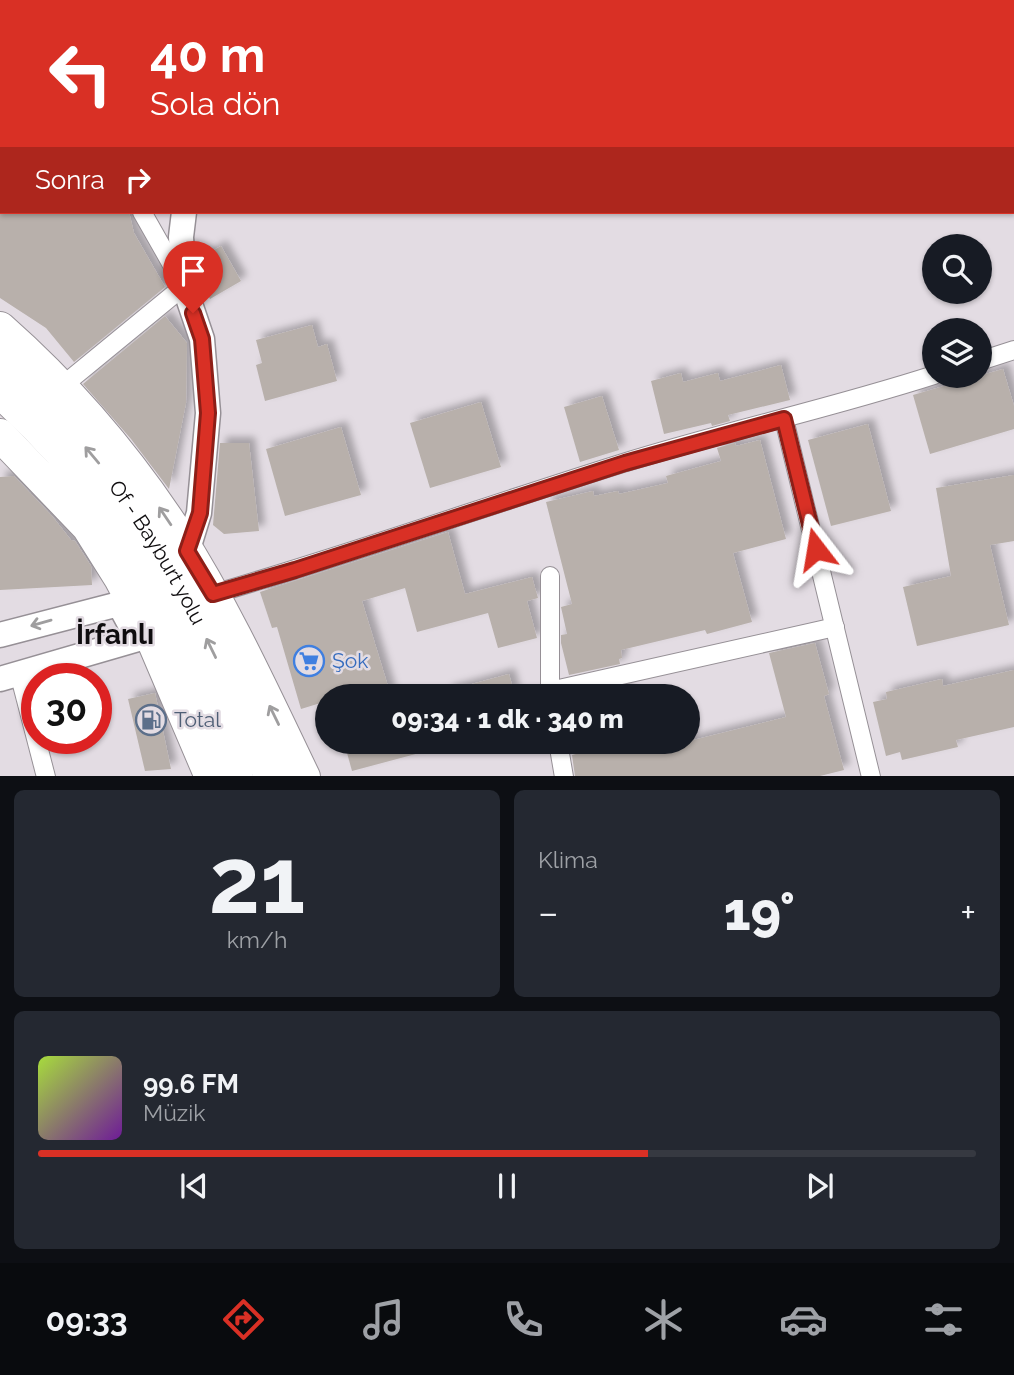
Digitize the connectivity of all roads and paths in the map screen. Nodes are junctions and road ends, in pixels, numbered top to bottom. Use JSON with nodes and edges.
{"nodes":[{"id":1,"x":143,"y":214,"type":"edge"},
{"id":2,"x":184,"y":214,"type":"edge"},
{"id":3,"x":184,"y":286,"type":"junction"},
{"id":4,"x":0,"y":328,"type":"edge"},
{"id":5,"x":1014,"y":350,"type":"edge"},
{"id":6,"x":992,"y":356,"type":"edge"},
{"id":7,"x":0,"y":360,"type":"edge"},
{"id":8,"x":922,"y":379,"type":"edge"},
{"id":9,"x":61,"y":387,"type":"junction"},
{"id":10,"x":0,"y":392,"type":"edge"},
{"id":11,"x":784,"y":419,"type":"junction"},
{"id":12,"x":0,"y":435,"type":"edge"},
{"id":13,"x":187,"y":551,"type":"junction"},
{"id":14,"x":550,"y":576,"type":"dead end"},
{"id":15,"x":177,"y":582,"type":"junction"},
{"id":16,"x":213,"y":594,"type":"junction"},
{"id":17,"x":835,"y":627,"type":"junction"},
{"id":18,"x":0,"y":635,"type":"edge"},
{"id":19,"x":9,"y":676,"type":"edge"},
{"id":20,"x":550,"y":684,"type":"edge"},
{"id":21,"x":593,"y":684,"type":"edge"},
{"id":22,"x":560,"y":754,"type":"edge"},
{"id":23,"x":46,"y":776,"type":"edge"},
{"id":24,"x":211,"y":776,"type":"edge"},
{"id":25,"x":237,"y":776,"type":"edge"},
{"id":26,"x":271,"y":776,"type":"edge"},
{"id":27,"x":304,"y":776,"type":"edge"},
{"id":28,"x":564,"y":776,"type":"edge"},
{"id":29,"x":871,"y":776,"type":"edge"}],
"edges":[{"from":1,"to":3,"type":"street"},
{"from":2,"to":3,"type":"street"},
{"from":3,"to":9,"type":"street"},
{"from":3,"to":13,"type":"street"},
{"from":4,"to":9,"type":"highway"},
{"from":5,"to":6,"type":"street"},
{"from":15,"to":7,"type":"highway","name":"Of - Bayburt yolu","one_way":true},
{"from":8,"to":11,"type":"street"},
{"from":13,"to":9,"type":"highway","one_way":true},
{"from":10,"to":25,"type":"highway","name":"Of - Bayburt yolu"},
{"from":11,"to":16,"type":"street"},
{"from":11,"to":17,"type":"street"},
{"from":12,"to":24,"type":"highway"},
{"from":13,"to":15,"type":"street"},
{"from":13,"to":16,"type":"highway"},
{"from":14,"to":20,"type":"street"},
{"from":26,"to":15,"type":"highway","name":"Of - Bayburt yolu","one_way":true},
{"from":27,"to":16,"type":"highway","one_way":true},
{"from":17,"to":21,"type":"street"},
{"from":17,"to":29,"type":"street"},
{"from":19,"to":18,"type":"street","one_way":true},
{"from":19,"to":23,"type":"street"},
{"from":22,"to":28,"type":"street"}]}
